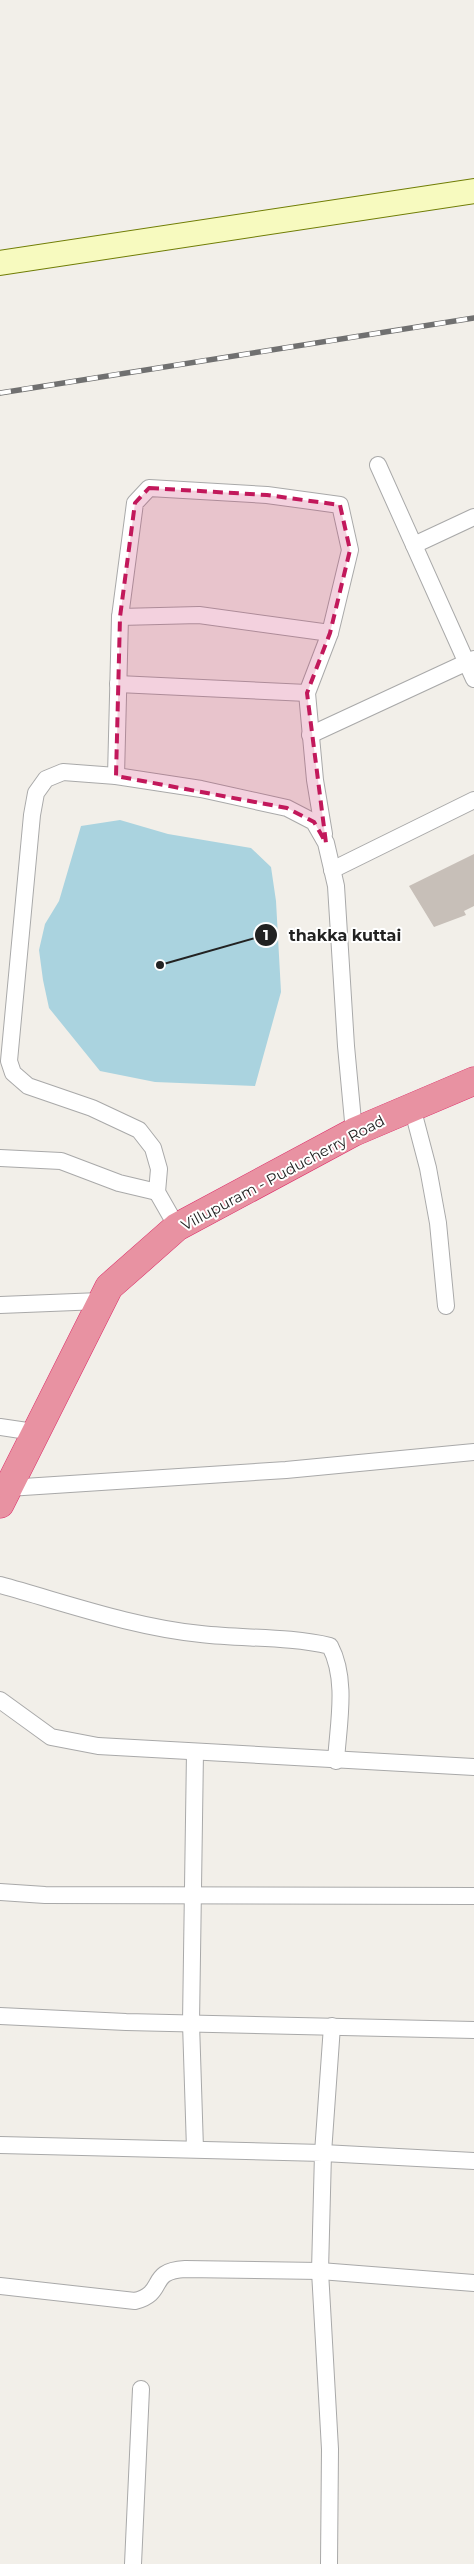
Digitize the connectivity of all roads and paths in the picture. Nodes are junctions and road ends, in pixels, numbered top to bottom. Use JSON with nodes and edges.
{"nodes":[{"id":1,"x":474,"y":191,"type":"edge"},
{"id":2,"x":0,"y":263,"type":"edge"},
{"id":3,"x":378,"y":465,"type":"dead end"},
{"id":4,"x":474,"y":517,"type":"edge"},
{"id":5,"x":414,"y":545,"type":"junction"},
{"id":6,"x":120,"y":617,"type":"junction"},
{"id":7,"x":330,"y":633,"type":"junction"},
{"id":8,"x":470,"y":661,"type":"edge"},
{"id":9,"x":474,"y":679,"type":"edge"},
{"id":10,"x":118,"y":684,"type":"junction"},
{"id":11,"x":307,"y":693,"type":"junction"},
{"id":12,"x":310,"y":736,"type":"junction"},
{"id":13,"x":116,"y":776,"type":"junction"},
{"id":14,"x":474,"y":800,"type":"edge"},
{"id":15,"x":326,"y":843,"type":"junction"},
{"id":16,"x":332,"y":870,"type":"junction"},
{"id":17,"x":474,"y":1081,"type":"edge"},
{"id":18,"x":412,"y":1107,"type":"junction"},
{"id":19,"x":354,"y":1132,"type":"junction"},
{"id":20,"x":0,"y":1158,"type":"edge"},
{"id":21,"x":157,"y":1192,"type":"junction"},
{"id":22,"x":177,"y":1227,"type":"junction"},
{"id":23,"x":100,"y":1301,"type":"junction"},
{"id":24,"x":0,"y":1305,"type":"edge"},
{"id":25,"x":446,"y":1306,"type":"dead end"},
{"id":26,"x":0,"y":1427,"type":"edge"},
{"id":27,"x":34,"y":1432,"type":"junction"},
{"id":28,"x":474,"y":1452,"type":"edge"},
{"id":29,"x":4,"y":1496,"type":"edge"},
{"id":30,"x":0,"y":1585,"type":"edge"},
{"id":31,"x":0,"y":1700,"type":"edge"},
{"id":32,"x":195,"y":1752,"type":"junction"},
{"id":33,"x":336,"y":1761,"type":"junction"},
{"id":34,"x":474,"y":1768,"type":"edge"},
{"id":35,"x":0,"y":1892,"type":"edge"},
{"id":36,"x":193,"y":1895,"type":"junction"},
{"id":37,"x":474,"y":1896,"type":"edge"},
{"id":38,"x":0,"y":2016,"type":"edge"},
{"id":39,"x":192,"y":2023,"type":"junction"},
{"id":40,"x":332,"y":2026,"type":"junction"},
{"id":41,"x":474,"y":2030,"type":"edge"},
{"id":42,"x":0,"y":2144,"type":"edge"},
{"id":43,"x":195,"y":2149,"type":"junction"},
{"id":44,"x":323,"y":2153,"type":"junction"},
{"id":45,"x":474,"y":2161,"type":"edge"},
{"id":46,"x":320,"y":2272,"type":"junction"},
{"id":47,"x":474,"y":2283,"type":"edge"},
{"id":48,"x":0,"y":2286,"type":"edge"},
{"id":49,"x":141,"y":2389,"type":"dead end"},
{"id":50,"x":133,"y":2564,"type":"edge"},
{"id":51,"x":329,"y":2564,"type":"edge"}],
"edges":[{"from":1,"to":2,"type":"street"},
{"from":3,"to":5,"type":"street"},
{"from":4,"to":5,"type":"street"},
{"from":5,"to":8,"type":"street"},
{"from":6,"to":7,"type":"street"},
{"from":6,"to":7,"type":"street"},
{"from":6,"to":10,"type":"street"},
{"from":7,"to":11,"type":"street"},
{"from":8,"to":9,"type":"street"},
{"from":8,"to":12,"type":"street"},
{"from":10,"to":11,"type":"street"},
{"from":10,"to":13,"type":"street"},
{"from":11,"to":12,"type":"street"},
{"from":12,"to":15,"type":"street"},
{"from":13,"to":15,"type":"street"},
{"from":13,"to":21,"type":"street"},
{"from":14,"to":16,"type":"street"},
{"from":15,"to":16,"type":"street"},
{"from":16,"to":19,"type":"street"},
{"from":17,"to":18,"type":"highway","name":"Villupuram - Puducherry Road"},
{"from":18,"to":19,"type":"highway","name":"Villupuram - Puducherry Road"},
{"from":18,"to":25,"type":"street"},
{"from":19,"to":22,"type":"highway","name":"Villupuram - Puducherry Road"},
{"from":20,"to":21,"type":"street"},
{"from":21,"to":22,"type":"street"},
{"from":22,"to":23,"type":"highway","name":"Villupuram - Puducherry Road"},
{"from":23,"to":24,"type":"street"},
{"from":23,"to":27,"type":"highway","name":"Villupuram - Puducherry Road"},
{"from":26,"to":27,"type":"street"},
{"from":27,"to":29,"type":"highway","name":"Villupuram - Puducherry Road"},
{"from":28,"to":29,"type":"street"},
{"from":30,"to":33,"type":"street"},
{"from":31,"to":32,"type":"street"},
{"from":32,"to":33,"type":"street"},
{"from":32,"to":36,"type":"street"},
{"from":33,"to":34,"type":"street"},
{"from":35,"to":36,"type":"street"},
{"from":36,"to":37,"type":"street"},
{"from":36,"to":39,"type":"street"},
{"from":38,"to":39,"type":"street"},
{"from":39,"to":40,"type":"street"},
{"from":39,"to":43,"type":"street"},
{"from":40,"to":41,"type":"street"},
{"from":40,"to":44,"type":"street"},
{"from":42,"to":43,"type":"street"},
{"from":43,"to":44,"type":"street"},
{"from":44,"to":45,"type":"street"},
{"from":44,"to":46,"type":"street"},
{"from":46,"to":47,"type":"street"},
{"from":46,"to":48,"type":"street"},
{"from":46,"to":51,"type":"street"},
{"from":49,"to":50,"type":"street"}]}
